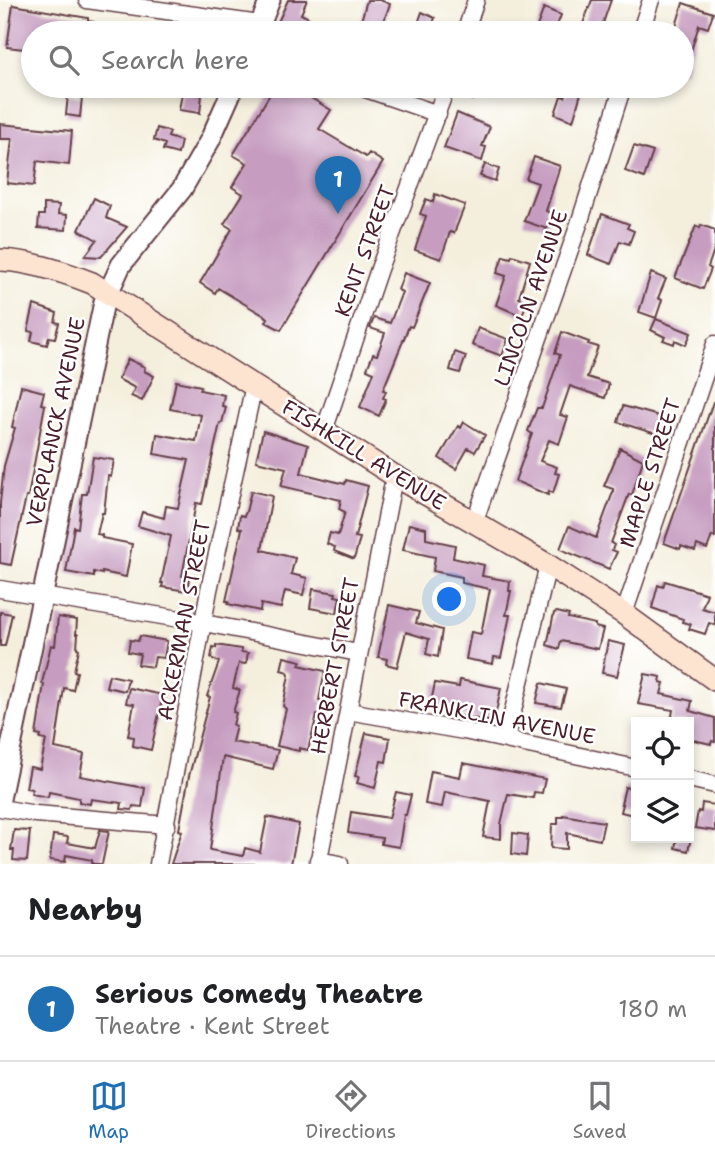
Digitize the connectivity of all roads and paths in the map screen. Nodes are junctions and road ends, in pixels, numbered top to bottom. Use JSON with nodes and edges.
{"nodes":[{"id":1,"x":87,"y":0,"type":"edge"},
{"id":2,"x":270,"y":0,"type":"edge"},
{"id":3,"x":476,"y":0,"type":"edge"},
{"id":4,"x":651,"y":0,"type":"edge"},
{"id":5,"x":212,"y":21,"type":"edge"},
{"id":6,"x":262,"y":21,"type":"edge"},
{"id":7,"x":469,"y":21,"type":"edge"},
{"id":8,"x":644,"y":21,"type":"edge"},
{"id":9,"x":229,"y":98,"type":"edge"},
{"id":10,"x":392,"y":98,"type":"edge"},
{"id":11,"x":443,"y":98,"type":"edge"},
{"id":12,"x":619,"y":98,"type":"edge"},
{"id":13,"x":438,"y":114,"type":"junction"},
{"id":14,"x":0,"y":260,"type":"edge"},
{"id":15,"x":108,"y":293,"type":"junction"},
{"id":16,"x":715,"y":344,"type":"edge"},
{"id":17,"x":254,"y":385,"type":"junction"},
{"id":18,"x":324,"y":430,"type":"junction"},
{"id":19,"x":398,"y":478,"type":"junction"},
{"id":20,"x":474,"y":523,"type":"junction"},
{"id":21,"x":548,"y":565,"type":"junction"},
{"id":22,"x":0,"y":589,"type":"edge"},
{"id":23,"x":42,"y":594,"type":"junction"},
{"id":24,"x":624,"y":614,"type":"junction"},
{"id":25,"x":204,"y":622,"type":"junction"},
{"id":26,"x":358,"y":653,"type":"junction"},
{"id":27,"x":715,"y":680,"type":"edge"},
{"id":28,"x":348,"y":711,"type":"junction"},
{"id":29,"x":506,"y":740,"type":"junction"},
{"id":30,"x":631,"y":767,"type":"edge"},
{"id":31,"x":693,"y":780,"type":"edge"},
{"id":32,"x":715,"y":785,"type":"edge"},
{"id":33,"x":0,"y":799,"type":"edge"},
{"id":34,"x":0,"y":808,"type":"edge"},
{"id":35,"x":167,"y":825,"type":"junction"},
{"id":36,"x":318,"y":862,"type":"edge"},
{"id":37,"x":158,"y":864,"type":"edge"},
{"id":38,"x":340,"y":864,"type":"edge"}],
"edges":[{"from":1,"to":5,"type":"street"},
{"from":2,"to":6,"type":"street"},
{"from":3,"to":7,"type":"street"},
{"from":4,"to":8,"type":"street"},
{"from":9,"to":15,"type":"street","name":"VERPLANCK AVENUE"},
{"from":10,"to":13,"type":"street"},
{"from":11,"to":13,"type":"street","name":"KENT STREET"},
{"from":12,"to":20,"type":"street","name":"LINCOLN AVENUE"},
{"from":13,"to":18,"type":"street","name":"KENT STREET"},
{"from":14,"to":15,"type":"main road","name":"FISHKILL AVENUE"},
{"from":15,"to":17,"type":"main road","name":"FISHKILL AVENUE"},
{"from":15,"to":23,"type":"street","name":"VERPLANCK AVENUE"},
{"from":16,"to":24,"type":"street","name":"MAPLE STREET"},
{"from":17,"to":18,"type":"main road","name":"FISHKILL AVENUE"},
{"from":17,"to":25,"type":"street","name":"ACKERMAN STREET"},
{"from":18,"to":19,"type":"main road","name":"FISHKILL AVENUE"},
{"from":19,"to":20,"type":"main road","name":"FISHKILL AVENUE"},
{"from":19,"to":26,"type":"street","name":"HERBERT STREET"},
{"from":20,"to":21,"type":"main road","name":"FISHKILL AVENUE"},
{"from":21,"to":24,"type":"main road","name":"FISHKILL AVENUE"},
{"from":21,"to":29,"type":"street"},
{"from":22,"to":23,"type":"street"},
{"from":23,"to":25,"type":"street"},
{"from":23,"to":33,"type":"street","name":"VERPLANCK AVENUE"},
{"from":24,"to":27,"type":"main road","name":"FISHKILL AVENUE"},
{"from":25,"to":26,"type":"street"},
{"from":25,"to":35,"type":"street","name":"ACKERMAN STREET"},
{"from":26,"to":28,"type":"street","name":"HERBERT STREET"},
{"from":28,"to":29,"type":"street","name":"FRANKLIN AVENUE"},
{"from":28,"to":36,"type":"street","name":"HERBERT STREET"},
{"from":29,"to":30,"type":"street","name":"FRANKLIN AVENUE"},
{"from":31,"to":32,"type":"street"},
{"from":34,"to":35,"type":"street"},
{"from":35,"to":37,"type":"street","name":"ACKERMAN STREET"},
{"from":36,"to":38,"type":"street"}]}
